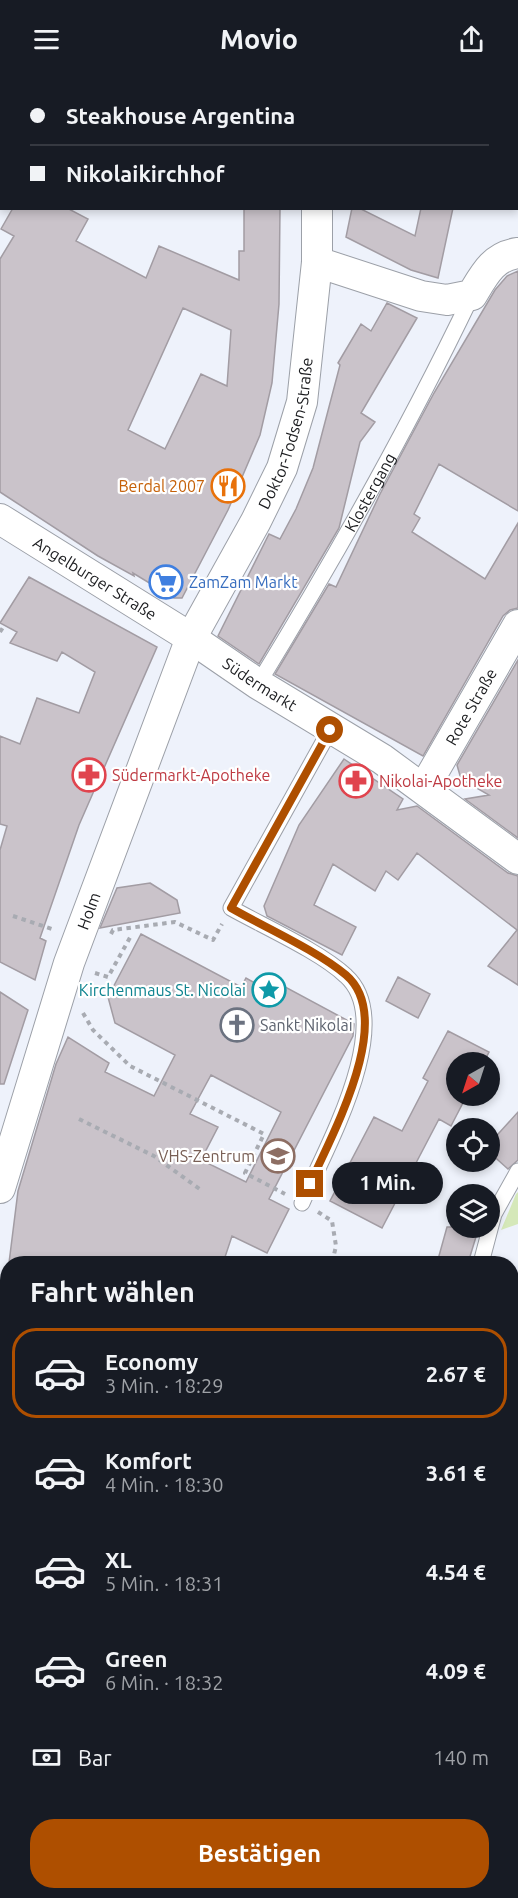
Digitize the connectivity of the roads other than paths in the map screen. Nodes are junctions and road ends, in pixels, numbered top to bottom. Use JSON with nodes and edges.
{"nodes":[{"id":1,"x":317,"y":210,"type":"edge"},
{"id":2,"x":518,"y":253,"type":"edge"},
{"id":3,"x":316,"y":262,"type":"junction"},
{"id":4,"x":472,"y":296,"type":"junction"},
{"id":5,"x":0,"y":519,"type":"edge"},
{"id":6,"x":518,"y":625,"type":"edge"},
{"id":7,"x":190,"y":638,"type":"junction"},
{"id":8,"x":258,"y":684,"type":"junction"},
{"id":9,"x":330,"y":730,"type":"junction"},
{"id":10,"x":424,"y":788,"type":"junction"},
{"id":11,"x":518,"y":858,"type":"edge"},
{"id":12,"x":518,"y":1171,"type":"edge"},
{"id":13,"x":0,"y":1188,"type":"edge"},
{"id":14,"x":302,"y":1203,"type":"road end"},
{"id":15,"x":483,"y":1256,"type":"edge"}],
"edges":[{"from":1,"to":3,"type":"street","name":"Doktor-Todsen-Straße"},
{"from":2,"to":4,"type":"street","name":"Klostergang"},
{"from":3,"to":4,"type":"street"},
{"from":3,"to":7,"type":"street","name":"Doktor-Todsen-Straße"},
{"from":4,"to":8,"type":"lane","name":"Klostergang"},
{"from":5,"to":7,"type":"street","name":"Angelburger Straße"},
{"from":6,"to":10,"type":"street","name":"Rote Straße"},
{"from":7,"to":8,"type":"street","name":"Südermarkt"},
{"from":7,"to":13,"type":"street","name":"Holm"},
{"from":8,"to":9,"type":"street","name":"Südermarkt"},
{"from":9,"to":10,"type":"street","name":"Südermarkt"},
{"from":9,"to":14,"type":"lane"},
{"from":10,"to":11,"type":"street","name":"Südermarkt"},
{"from":12,"to":15,"type":"lane"}]}
